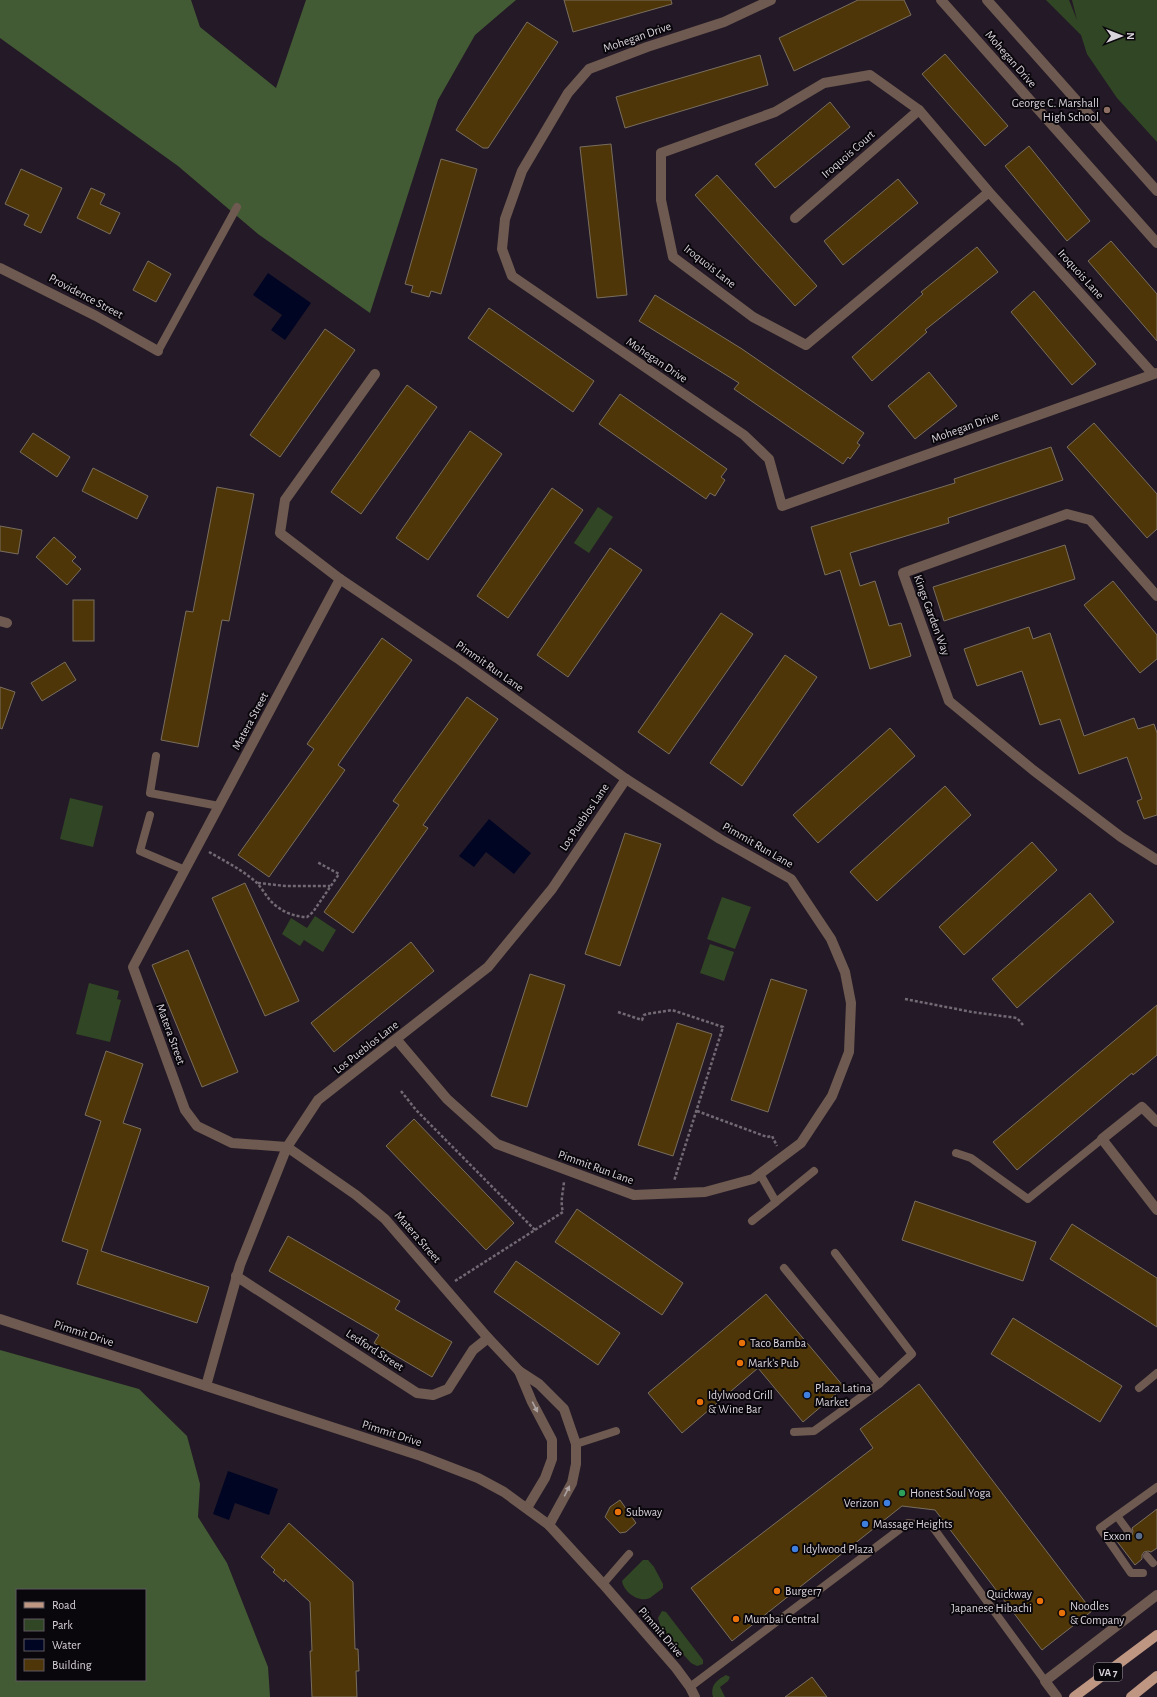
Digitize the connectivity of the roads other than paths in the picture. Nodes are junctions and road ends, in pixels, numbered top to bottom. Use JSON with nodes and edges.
{"nodes":[{"id":1,"x":771,"y":0,"type":"edge"},
{"id":2,"x":941,"y":0,"type":"edge"},
{"id":3,"x":987,"y":0,"type":"edge"},
{"id":4,"x":919,"y":110,"type":"junction"},
{"id":5,"x":1157,"y":191,"type":"edge"},
{"id":6,"x":989,"y":192,"type":"junction"},
{"id":7,"x":236,"y":207,"type":"dead end"},
{"id":8,"x":795,"y":218,"type":"dead end"},
{"id":9,"x":1157,"y":243,"type":"edge"},
{"id":10,"x":0,"y":268,"type":"edge"},
{"id":11,"x":158,"y":351,"type":"joint"},
{"id":12,"x":375,"y":374,"type":"dead end"},
{"id":13,"x":1155,"y":374,"type":"edge"},
{"id":14,"x":340,"y":579,"type":"junction"},
{"id":15,"x":1157,"y":596,"type":"edge"},
{"id":16,"x":156,"y":756,"type":"dead end"},
{"id":17,"x":626,"y":779,"type":"junction"},
{"id":18,"x":219,"y":806,"type":"junction"},
{"id":19,"x":150,"y":815,"type":"dead end"},
{"id":20,"x":1157,"y":860,"type":"edge"},
{"id":21,"x":185,"y":870,"type":"junction"},
{"id":22,"x":397,"y":1040,"type":"junction"},
{"id":23,"x":1157,"y":1122,"type":"edge"},
{"id":24,"x":1102,"y":1139,"type":"junction"},
{"id":25,"x":287,"y":1147,"type":"junction"},
{"id":26,"x":956,"y":1153,"type":"dead end"},
{"id":27,"x":814,"y":1171,"type":"dead end"},
{"id":28,"x":760,"y":1174,"type":"junction"},
{"id":29,"x":776,"y":1202,"type":"junction"},
{"id":30,"x":1157,"y":1210,"type":"edge"},
{"id":31,"x":752,"y":1221,"type":"dead end"},
{"id":32,"x":835,"y":1253,"type":"dead end"},
{"id":33,"x":784,"y":1268,"type":"dead end"},
{"id":34,"x":236,"y":1276,"type":"junction"},
{"id":35,"x":0,"y":1319,"type":"edge"},
{"id":36,"x":488,"y":1338,"type":"junction"},
{"id":37,"x":519,"y":1371,"type":"junction"},
{"id":38,"x":1157,"y":1373,"type":"edge"},
{"id":39,"x":879,"y":1384,"type":"junction"},
{"id":40,"x":206,"y":1386,"type":"junction"},
{"id":41,"x":1139,"y":1388,"type":"dead end"},
{"id":42,"x":616,"y":1431,"type":"dead end"},
{"id":43,"x":794,"y":1432,"type":"dead end"},
{"id":44,"x":576,"y":1444,"type":"junction"},
{"id":45,"x":1156,"y":1491,"type":"edge"},
{"id":46,"x":527,"y":1508,"type":"junction"},
{"id":47,"x":1117,"y":1516,"type":"junction"},
{"id":48,"x":550,"y":1525,"type":"junction"},
{"id":49,"x":1128,"y":1531,"type":"dead end"},
{"id":50,"x":629,"y":1554,"type":"dead end"},
{"id":51,"x":1146,"y":1556,"type":"dead end"},
{"id":52,"x":1153,"y":1563,"type":"dead end"},
{"id":53,"x":1143,"y":1573,"type":"dead end"},
{"id":54,"x":603,"y":1584,"type":"junction"},
{"id":55,"x":1157,"y":1595,"type":"edge"},
{"id":56,"x":1157,"y":1635,"type":"edge"},
{"id":57,"x":1157,"y":1676,"type":"edge"},
{"id":58,"x":1045,"y":1681,"type":"junction"},
{"id":59,"x":690,"y":1687,"type":"junction"},
{"id":60,"x":695,"y":1697,"type":"edge"},
{"id":61,"x":1057,"y":1697,"type":"edge"},
{"id":62,"x":1074,"y":1697,"type":"edge"},
{"id":63,"x":1131,"y":1697,"type":"edge"}],
"edges":[{"from":1,"to":13,"type":"street","name":"Mohegan Drive"},
{"from":2,"to":9,"type":"street","name":"Mohegan Drive"},
{"from":3,"to":5,"type":"street"},
{"from":4,"to":6,"type":"street","name":"Iroquois Lane"},
{"from":4,"to":6,"type":"street","name":"Iroquois Lane"},
{"from":4,"to":8,"type":"street","name":"Iroquois Court"},
{"from":6,"to":13,"type":"street","name":"Iroquois Lane"},
{"from":7,"to":11,"type":"lane"},
{"from":10,"to":11,"type":"street","name":"Providence Street"},
{"from":12,"to":14,"type":"street","name":"Pimmit Run Lane"},
{"from":14,"to":17,"type":"street","name":"Pimmit Run Lane"},
{"from":14,"to":18,"type":"street","name":"Matera Street"},
{"from":15,"to":20,"type":"street","name":"Kings Garden Way"},
{"from":16,"to":18,"type":"lane"},
{"from":17,"to":22,"type":"street","name":"Los Pueblos Lane"},
{"from":17,"to":28,"type":"street","name":"Pimmit Run Lane"},
{"from":18,"to":21,"type":"street","name":"Matera Street"},
{"from":19,"to":21,"type":"lane"},
{"from":21,"to":25,"type":"street","name":"Matera Street"},
{"from":22,"to":25,"type":"street","name":"Los Pueblos Lane"},
{"from":22,"to":28,"type":"street","name":"Pimmit Run Lane"},
{"from":23,"to":24,"type":"street"},
{"from":24,"to":26,"type":"lane"},
{"from":24,"to":30,"type":"street"},
{"from":25,"to":34,"type":"street","name":"Los Pueblos Lane"},
{"from":25,"to":36,"type":"street","name":"Matera Street"},
{"from":27,"to":29,"type":"lane"},
{"from":28,"to":29,"type":"lane"},
{"from":29,"to":31,"type":"lane"},
{"from":32,"to":39,"type":"lane"},
{"from":33,"to":39,"type":"lane"},
{"from":34,"to":36,"type":"street","name":"Ledford Street"},
{"from":34,"to":40,"type":"street","name":"Los Pueblos Lane"},
{"from":35,"to":40,"type":"street","name":"Pimmit Drive"},
{"from":36,"to":37,"type":"street","name":"Matera Street"},
{"from":37,"to":44,"type":"street","name":"Matera Street"},
{"from":37,"to":46,"type":"street","name":"Matera Street","one_way":true},
{"from":38,"to":41,"type":"lane"},
{"from":39,"to":43,"type":"lane"},
{"from":40,"to":46,"type":"street","name":"Pimmit Drive"},
{"from":42,"to":44,"type":"lane"},
{"from":48,"to":44,"type":"street","name":"Matera Street","one_way":true},
{"from":45,"to":47,"type":"lane"},
{"from":46,"to":48,"type":"street","name":"Pimmit Drive"},
{"from":47,"to":49,"type":"lane"},
{"from":47,"to":53,"type":"lane"},
{"from":48,"to":54,"type":"street","name":"Pimmit Drive"},
{"from":50,"to":54,"type":"lane"},
{"from":51,"to":52,"type":"lane"},
{"from":54,"to":59,"type":"street","name":"Pimmit Drive"},
{"from":55,"to":58,"type":"street"},
{"from":56,"to":62,"type":"main road","number":"VA 7"},
{"from":57,"to":63,"type":"main road"},
{"from":58,"to":59,"type":"lane"},
{"from":58,"to":61,"type":"street"},
{"from":59,"to":60,"type":"street","name":"Pimmit Drive"}]}
